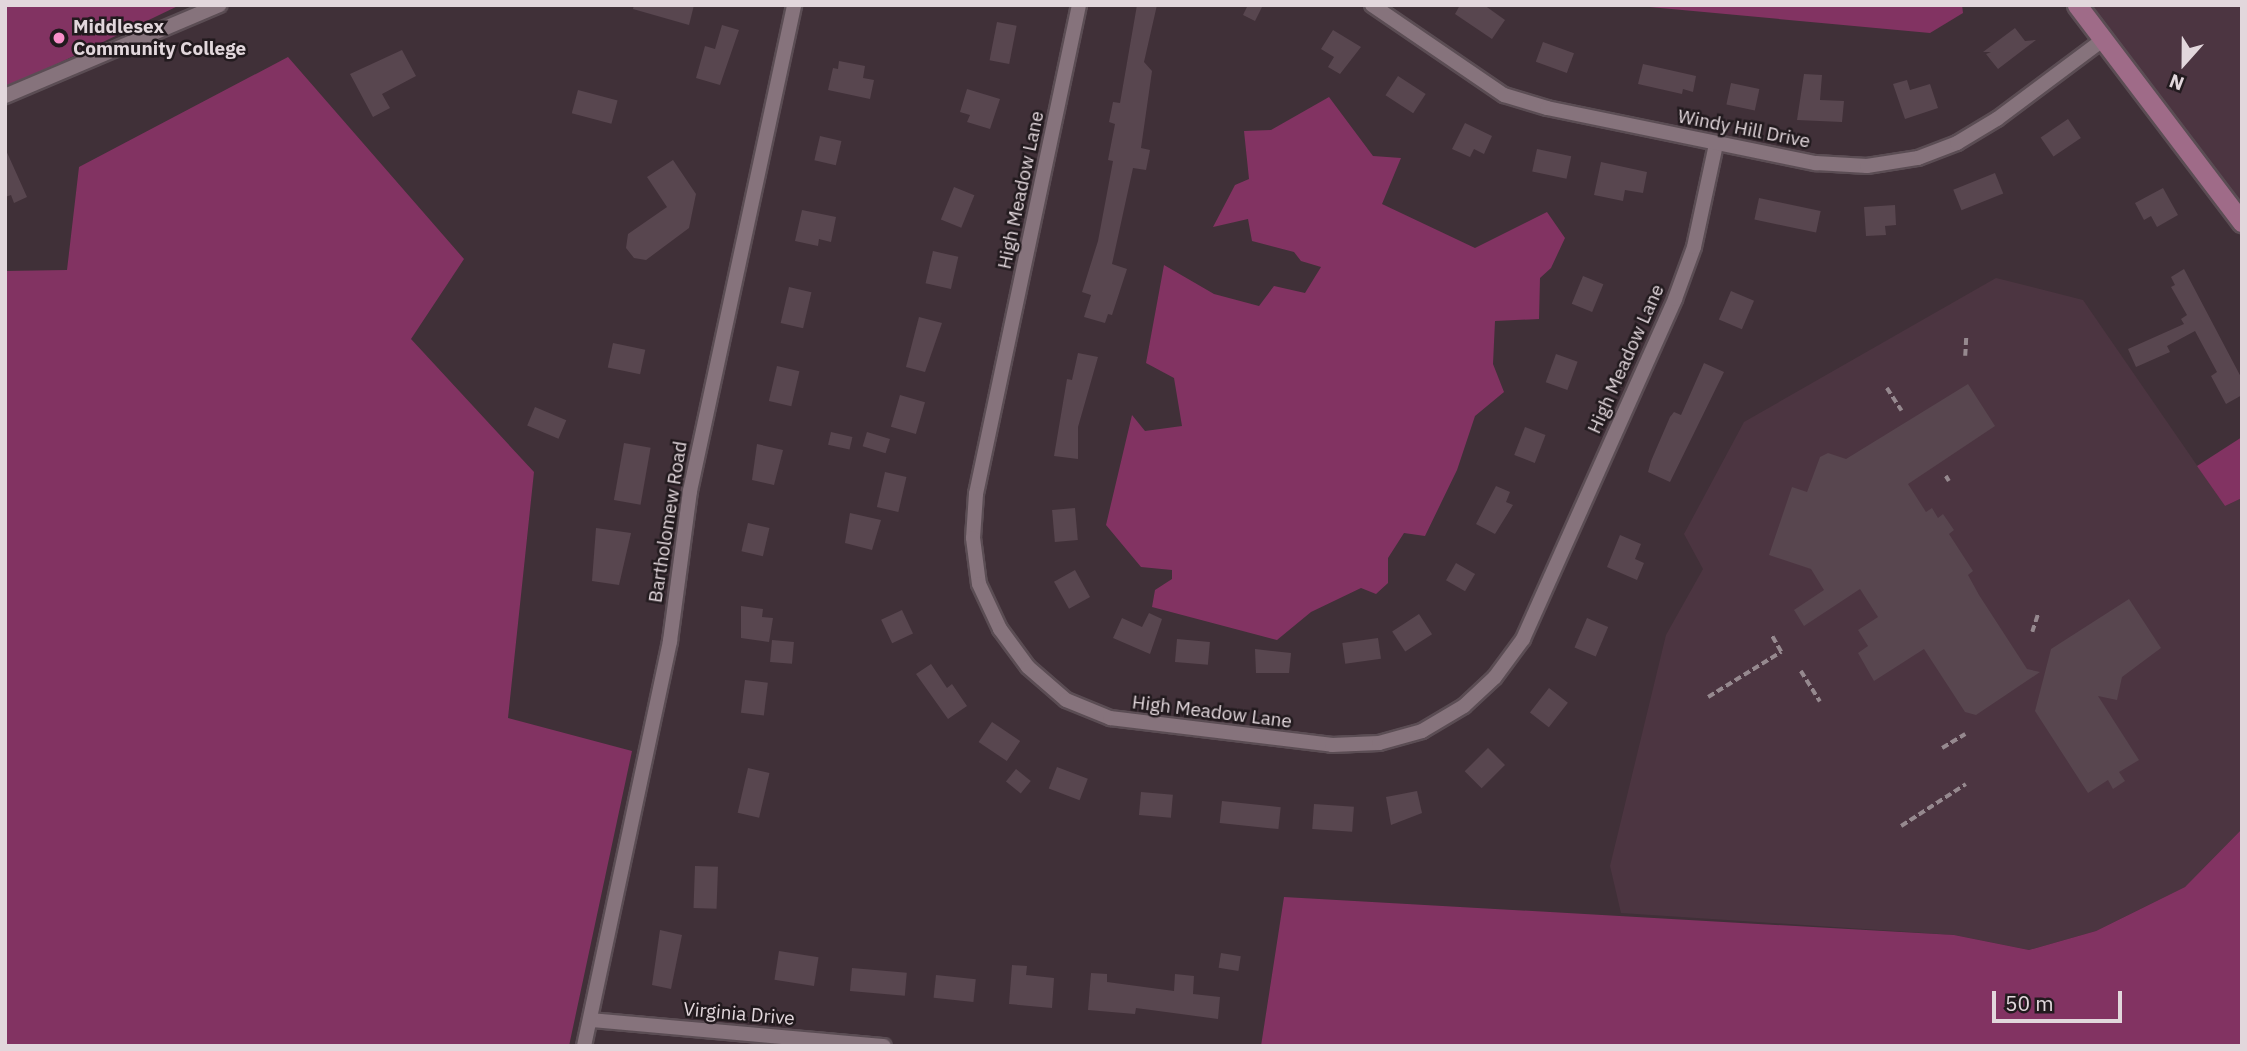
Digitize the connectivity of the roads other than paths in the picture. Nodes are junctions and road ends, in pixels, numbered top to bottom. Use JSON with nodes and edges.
{"nodes":[{"id":1,"x":219,"y":5,"type":"edge"},
{"id":2,"x":794,"y":5,"type":"edge"},
{"id":3,"x":1079,"y":5,"type":"edge"},
{"id":4,"x":1372,"y":5,"type":"edge"},
{"id":5,"x":2077,"y":5,"type":"edge"},
{"id":6,"x":2104,"y":39,"type":"junction"},
{"id":7,"x":5,"y":96,"type":"edge"},
{"id":8,"x":1716,"y":145,"type":"junction"},
{"id":9,"x":2242,"y":222,"type":"edge"},
{"id":10,"x":591,"y":1020,"type":"junction"},
{"id":11,"x":584,"y":1046,"type":"edge"},
{"id":12,"x":884,"y":1046,"type":"edge"}],
"edges":[{"from":1,"to":7,"type":"street"},
{"from":2,"to":10,"type":"street","name":"Bartholomew Road"},
{"from":3,"to":8,"type":"street","name":"High Meadow Lane"},
{"from":4,"to":8,"type":"street","name":"Windy Hill Drive"},
{"from":5,"to":6,"type":"main road"},
{"from":6,"to":8,"type":"street","name":"Windy Hill Drive"},
{"from":6,"to":9,"type":"main road"},
{"from":10,"to":11,"type":"street","name":"Bartholomew Road"},
{"from":10,"to":12,"type":"street","name":"Virginia Drive"}]}
